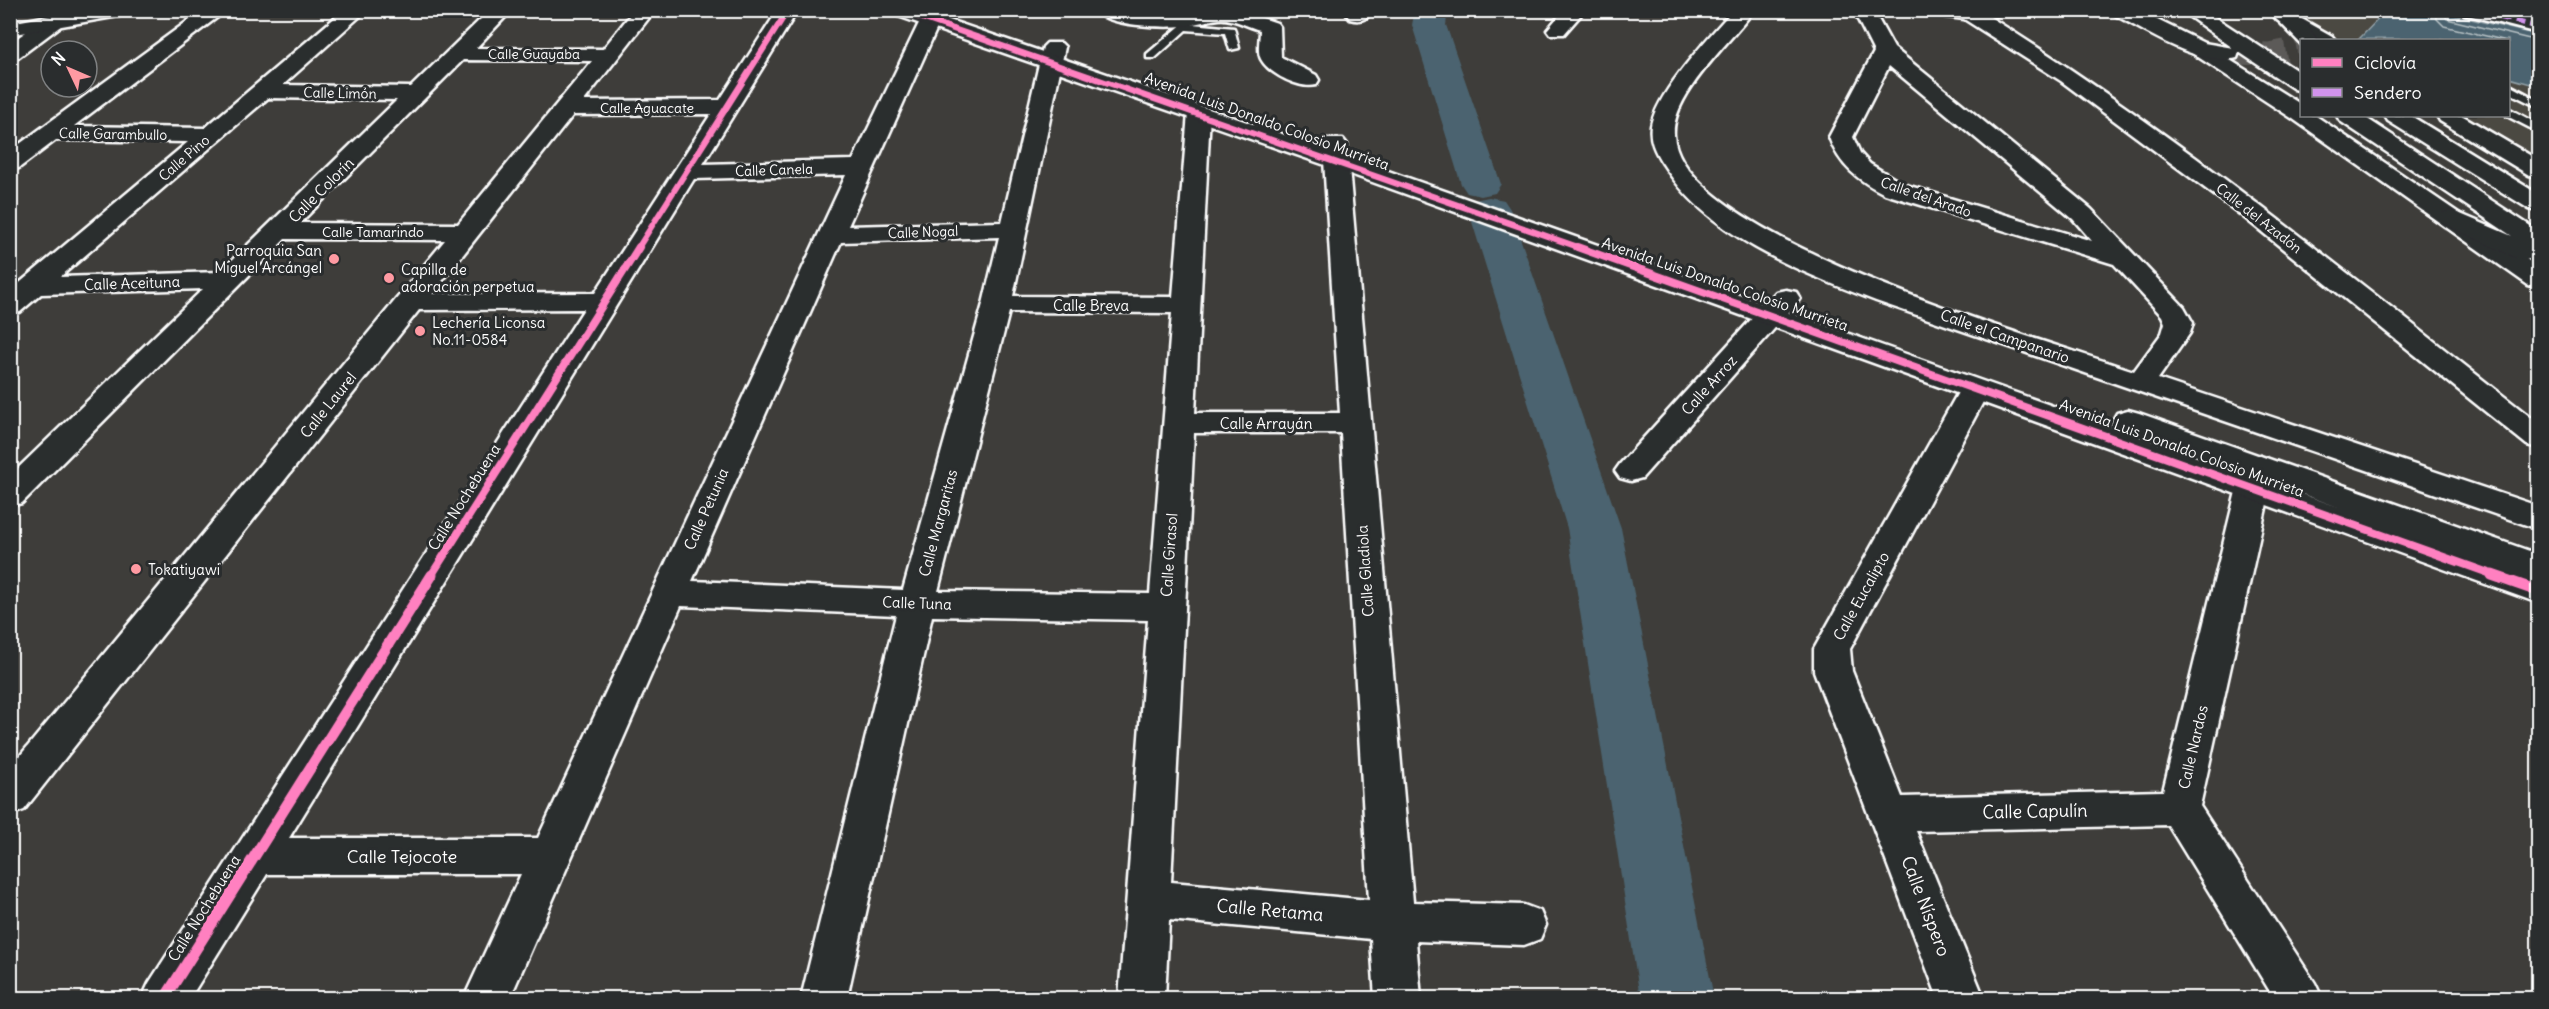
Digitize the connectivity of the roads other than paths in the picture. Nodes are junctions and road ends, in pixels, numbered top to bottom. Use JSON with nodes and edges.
{"nodes":[{"id":1,"x":119,"y":10,"type":"edge"},
{"id":2,"x":217,"y":10,"type":"edge"},
{"id":3,"x":357,"y":10,"type":"edge"},
{"id":4,"x":502,"y":10,"type":"edge"},
{"id":5,"x":645,"y":10,"type":"edge"},
{"id":6,"x":788,"y":10,"type":"edge"},
{"id":7,"x":899,"y":10,"type":"edge"},
{"id":8,"x":1105,"y":10,"type":"edge"},
{"id":9,"x":1575,"y":10,"type":"edge"},
{"id":10,"x":1744,"y":10,"type":"edge"},
{"id":11,"x":1863,"y":10,"type":"edge"},
{"id":12,"x":1939,"y":10,"type":"edge"},
{"id":13,"x":2120,"y":10,"type":"edge"},
{"id":14,"x":2190,"y":10,"type":"edge"},
{"id":15,"x":2225,"y":10,"type":"edge"},
{"id":16,"x":2471,"y":10,"type":"edge"},
{"id":17,"x":1223,"y":11,"type":"edge"},
{"id":18,"x":1982,"y":12,"type":"edge"},
{"id":19,"x":2281,"y":13,"type":"edge"},
{"id":20,"x":65,"y":16,"type":"edge"},
{"id":21,"x":937,"y":16,"type":"edge"},
{"id":22,"x":2246,"y":22,"type":"tunnel mouth"},
{"id":23,"x":1187,"y":23,"type":"junction"},
{"id":24,"x":2538,"y":27,"type":"edge"},
{"id":25,"x":10,"y":28,"type":"edge"},
{"id":26,"x":1557,"y":30,"type":"dead end"},
{"id":27,"x":2301,"y":39,"type":"edge"},
{"id":28,"x":2323,"y":39,"type":"edge"},
{"id":29,"x":1234,"y":48,"type":"dead end"},
{"id":30,"x":2199,"y":49,"type":"junction"},
{"id":31,"x":1885,"y":52,"type":"junction"},
{"id":32,"x":10,"y":53,"type":"edge"},
{"id":33,"x":2229,"y":53,"type":"tunnel mouth"},
{"id":34,"x":459,"y":54,"type":"junction"},
{"id":35,"x":1052,"y":54,"type":"junction"},
{"id":36,"x":610,"y":55,"type":"junction"},
{"id":37,"x":1151,"y":56,"type":"dead end"},
{"id":38,"x":1308,"y":80,"type":"dead end"},
{"id":39,"x":2300,"y":83,"type":"edge"},
{"id":40,"x":2510,"y":88,"type":"edge"},
{"id":41,"x":2510,"y":88,"type":"edge"},
{"id":42,"x":262,"y":91,"type":"junction"},
{"id":43,"x":418,"y":94,"type":"junction"},
{"id":44,"x":2538,"y":96,"type":"edge"},
{"id":45,"x":2538,"y":104,"type":"edge"},
{"id":46,"x":727,"y":107,"type":"junction"},
{"id":47,"x":567,"y":108,"type":"junction"},
{"id":48,"x":1199,"y":112,"type":"junction"},
{"id":49,"x":2510,"y":112,"type":"edge"},
{"id":50,"x":2300,"y":114,"type":"edge"},
{"id":51,"x":2305,"y":117,"type":"edge"},
{"id":52,"x":2350,"y":117,"type":"edge"},
{"id":53,"x":2398,"y":117,"type":"edge"},
{"id":54,"x":2450,"y":117,"type":"edge"},
{"id":55,"x":2538,"y":129,"type":"edge"},
{"id":56,"x":51,"y":133,"type":"junction"},
{"id":57,"x":211,"y":135,"type":"junction"},
{"id":58,"x":1336,"y":152,"type":"junction"},
{"id":59,"x":10,"y":163,"type":"edge"},
{"id":60,"x":861,"y":167,"type":"junction"},
{"id":61,"x":2538,"y":170,"type":"edge"},
{"id":62,"x":686,"y":172,"type":"junction"},
{"id":63,"x":2538,"y":204,"type":"edge"},
{"id":64,"x":2451,"y":218,"type":"junction"},
{"id":65,"x":1015,"y":229,"type":"junction"},
{"id":66,"x":279,"y":231,"type":"junction"},
{"id":67,"x":467,"y":232,"type":"junction"},
{"id":68,"x":831,"y":234,"type":"junction"},
{"id":69,"x":2538,"y":242,"type":"edge"},
{"id":70,"x":2124,"y":259,"type":"junction"},
{"id":71,"x":2538,"y":259,"type":"edge"},
{"id":72,"x":2538,"y":279,"type":"edge"},
{"id":73,"x":229,"y":280,"type":"junction"},
{"id":74,"x":35,"y":286,"type":"junction"},
{"id":75,"x":605,"y":301,"type":"junction"},
{"id":76,"x":410,"y":302,"type":"junction"},
{"id":77,"x":997,"y":304,"type":"junction"},
{"id":78,"x":1185,"y":305,"type":"junction"},
{"id":79,"x":10,"y":306,"type":"edge"},
{"id":80,"x":1779,"y":307,"type":"junction"},
{"id":81,"x":2140,"y":384,"type":"junction"},
{"id":82,"x":1975,"y":389,"type":"junction"},
{"id":83,"x":1177,"y":423,"type":"junction"},
{"id":84,"x":1354,"y":423,"type":"junction"},
{"id":85,"x":2538,"y":438,"type":"edge"},
{"id":86,"x":1631,"y":471,"type":"dead end"},
{"id":87,"x":2256,"y":479,"type":"junction"},
{"id":88,"x":10,"y":495,"type":"edge"},
{"id":89,"x":2537,"y":514,"type":"edge"},
{"id":90,"x":2538,"y":567,"type":"edge"},
{"id":91,"x":2538,"y":591,"type":"edge"},
{"id":92,"x":668,"y":592,"type":"junction"},
{"id":93,"x":917,"y":603,"type":"junction"},
{"id":94,"x":1166,"y":607,"type":"junction"},
{"id":95,"x":10,"y":798,"type":"edge"},
{"id":96,"x":2178,"y":808,"type":"junction"},
{"id":97,"x":1891,"y":814,"type":"junction"},
{"id":98,"x":254,"y":856,"type":"junction"},
{"id":99,"x":550,"y":856,"type":"junction"},
{"id":100,"x":1148,"y":899,"type":"junction"},
{"id":101,"x":1392,"y":921,"type":"junction"},
{"id":102,"x":1524,"y":924,"type":"dead end"},
{"id":103,"x":165,"y":999,"type":"edge"},
{"id":104,"x":487,"y":999,"type":"edge"},
{"id":105,"x":824,"y":999,"type":"edge"},
{"id":106,"x":1142,"y":999,"type":"edge"},
{"id":107,"x":1398,"y":999,"type":"edge"},
{"id":108,"x":1961,"y":999,"type":"edge"},
{"id":109,"x":2299,"y":999,"type":"edge"}],
"edges":[{"from":1,"to":20,"type":"street"},
{"from":2,"to":56,"type":"street"},
{"from":3,"to":42,"type":"street","name":"Calle Pino"},
{"from":4,"to":34,"type":"street","name":"Calle Colorín"},
{"from":5,"to":36,"type":"street","name":"Calle Laurel"},
{"from":6,"to":46,"type":"street","name":"Calle Nochebuena"},
{"from":7,"to":21,"type":"street","name":"Avenida Luis Donaldo Colosio Murrieta"},
{"from":8,"to":23,"type":"street"},
{"from":9,"to":26,"type":"street"},
{"from":10,"to":81,"type":"street","name":"Calle el Campanario"},
{"from":11,"to":31,"type":"street"},
{"from":12,"to":18,"type":"street"},
{"from":13,"to":30,"type":"street"},
{"from":14,"to":39,"type":"street"},
{"from":15,"to":22,"type":"street"},
{"from":16,"to":24,"type":"street"},
{"from":17,"to":23,"type":"street"},
{"from":17,"to":38,"type":"street"},
{"from":18,"to":85,"type":"street","name":"Calle del Azadón"},
{"from":19,"to":27,"type":"street"},
{"from":19,"to":28,"type":"street"},
{"from":20,"to":25,"type":"street"},
{"from":20,"to":32,"type":"street"},
{"from":21,"to":35,"type":"street","name":"Avenida Luis Donaldo Colosio Murrieta"},
{"from":21,"to":60,"type":"street","name":"Calle Petunia"},
{"from":23,"to":29,"type":"lane"},
{"from":23,"to":37,"type":"lane"},
{"from":30,"to":33,"type":"street"},
{"from":30,"to":50,"type":"street"},
{"from":31,"to":70,"type":"street"},
{"from":31,"to":70,"type":"street","name":"Calle del Arado"},
{"from":34,"to":36,"type":"street","name":"Calle Guayaba"},
{"from":34,"to":43,"type":"street","name":"Calle Colorín"},
{"from":35,"to":48,"type":"street","name":"Avenida Luis Donaldo Colosio Murrieta"},
{"from":35,"to":58,"type":"street","name":"Avenida Luis Donaldo Colosio Murrieta"},
{"from":35,"to":65,"type":"street","name":"Calle Margaritas"},
{"from":36,"to":47,"type":"street","name":"Calle Laurel"},
{"from":40,"to":44,"type":"lane"},
{"from":41,"to":45,"type":"lane"},
{"from":42,"to":43,"type":"street","name":"Calle Limón"},
{"from":42,"to":57,"type":"street","name":"Calle Pino"},
{"from":43,"to":66,"type":"street","name":"Calle Colorín"},
{"from":46,"to":47,"type":"street","name":"Calle Aguacate"},
{"from":46,"to":62,"type":"street","name":"Calle Nochebuena"},
{"from":47,"to":67,"type":"street","name":"Calle Laurel"},
{"from":48,"to":58,"type":"street","name":"Avenida Luis Donaldo Colosio Murrieta"},
{"from":48,"to":78,"type":"street","name":"Calle Girasol"},
{"from":49,"to":55,"type":"lane"},
{"from":51,"to":64,"type":"street"},
{"from":52,"to":69,"type":"street"},
{"from":53,"to":63,"type":"street"},
{"from":54,"to":61,"type":"street"},
{"from":56,"to":57,"type":"street","name":"Calle Garambullo"},
{"from":56,"to":59,"type":"street"},
{"from":57,"to":74,"type":"street","name":"Calle Pino"},
{"from":58,"to":80,"type":"street","name":"Avenida Luis Donaldo Colosio Murrieta"},
{"from":58,"to":84,"type":"street","name":"Calle Gladiola"},
{"from":60,"to":62,"type":"street","name":"Calle Canela"},
{"from":60,"to":68,"type":"street","name":"Calle Petunia"},
{"from":62,"to":75,"type":"street","name":"Calle Nochebuena"},
{"from":64,"to":71,"type":"street"},
{"from":64,"to":72,"type":"street"},
{"from":65,"to":68,"type":"street","name":"Calle Nogal"},
{"from":65,"to":77,"type":"street","name":"Calle Margaritas"},
{"from":66,"to":67,"type":"street","name":"Calle Tamarindo"},
{"from":66,"to":73,"type":"street","name":"Calle Colorín"},
{"from":67,"to":76,"type":"street","name":"Calle Laurel"},
{"from":68,"to":92,"type":"street","name":"Calle Petunia"},
{"from":70,"to":81,"type":"street"},
{"from":73,"to":74,"type":"street","name":"Calle Aceituna"},
{"from":73,"to":88,"type":"street","name":"Calle Colorín"},
{"from":74,"to":79,"type":"street","name":"Calle Pino"},
{"from":75,"to":76,"type":"street"},
{"from":75,"to":98,"type":"street","name":"Calle Nochebuena"},
{"from":76,"to":95,"type":"street","name":"Calle Laurel"},
{"from":77,"to":78,"type":"street","name":"Calle Breva"},
{"from":77,"to":93,"type":"street","name":"Calle Margaritas"},
{"from":78,"to":83,"type":"street","name":"Calle Girasol"},
{"from":80,"to":82,"type":"street","name":"Avenida Luis Donaldo Colosio Murrieta"},
{"from":80,"to":86,"type":"street","name":"Calle Arroz"},
{"from":80,"to":87,"type":"street","name":"Avenida Luis Donaldo Colosio Murrieta"},
{"from":81,"to":89,"type":"street","name":"Calle el Campanario"},
{"from":82,"to":87,"type":"street","name":"Avenida Luis Donaldo Colosio Murrieta"},
{"from":82,"to":97,"type":"street","name":"Calle Eucalipto"},
{"from":83,"to":84,"type":"street","name":"Calle Arrayán"},
{"from":83,"to":94,"type":"street","name":"Calle Girasol"},
{"from":84,"to":101,"type":"street","name":"Calle Gladiola"},
{"from":87,"to":90,"type":"street","name":"Avenida Luis Donaldo Colosio Murrieta"},
{"from":87,"to":91,"type":"street","name":"Avenida Luis Donaldo Colosio Murrieta"},
{"from":87,"to":96,"type":"street","name":"Calle Nardos"},
{"from":92,"to":93,"type":"street","name":"Calle Tuna"},
{"from":92,"to":99,"type":"street","name":"Calle Petunia"},
{"from":93,"to":94,"type":"street","name":"Calle Tuna"},
{"from":93,"to":105,"type":"street","name":"Calle Margaritas"},
{"from":94,"to":100,"type":"street","name":"Calle Girasol"},
{"from":96,"to":97,"type":"street","name":"Calle Capulín"},
{"from":96,"to":109,"type":"street","name":"Calle Nardos"},
{"from":97,"to":108,"type":"street","name":"Calle Níspero"},
{"from":98,"to":99,"type":"street","name":"Calle Tejocote"},
{"from":98,"to":103,"type":"street","name":"Calle Nochebuena"},
{"from":99,"to":104,"type":"street","name":"Calle Petunia"},
{"from":100,"to":101,"type":"street","name":"Calle Retama"},
{"from":100,"to":106,"type":"street","name":"Calle Girasol"},
{"from":101,"to":102,"type":"street"},
{"from":101,"to":107,"type":"street","name":"Calle Gladiola"}]}
